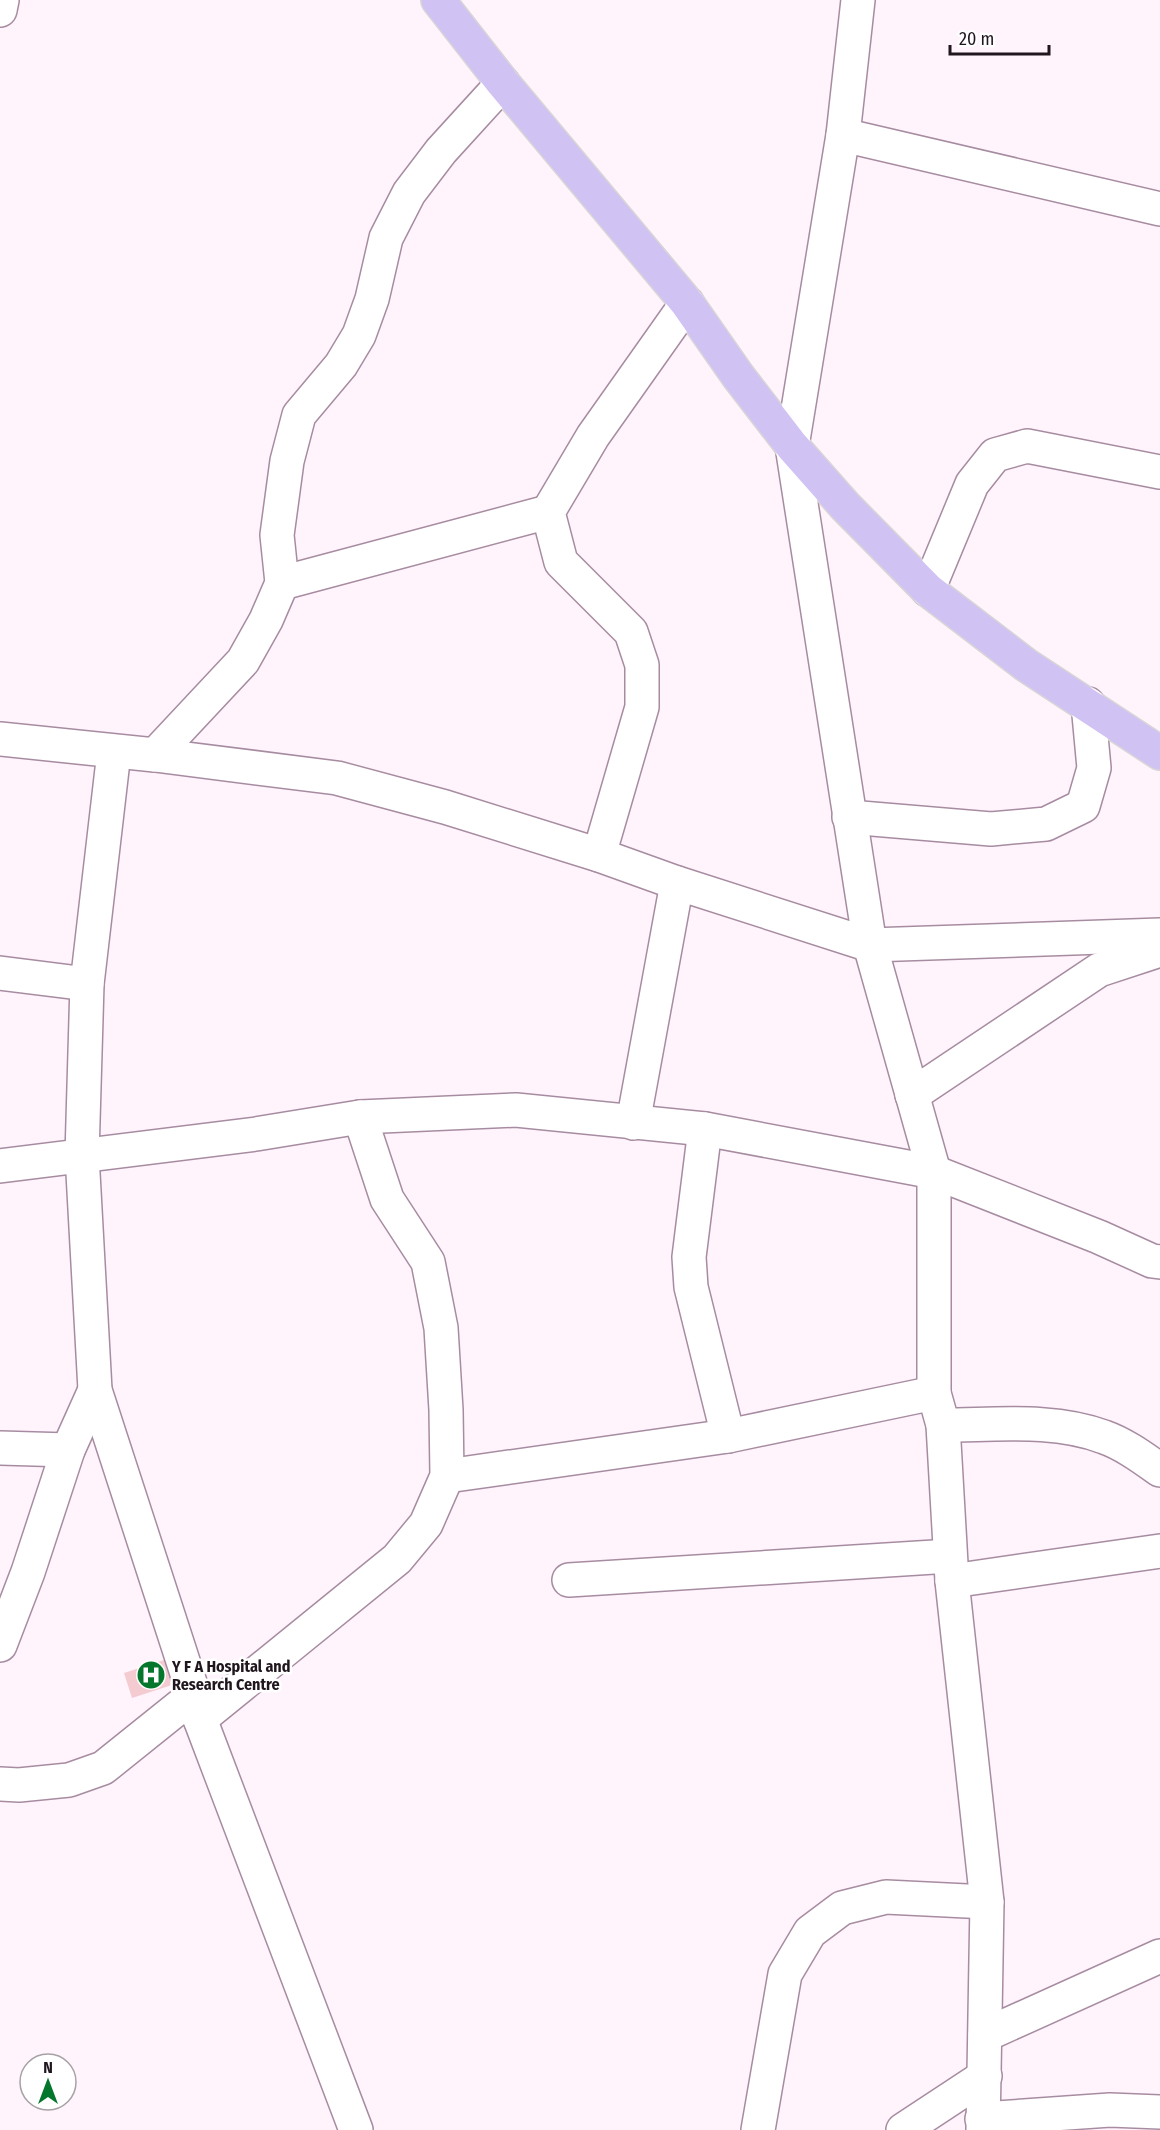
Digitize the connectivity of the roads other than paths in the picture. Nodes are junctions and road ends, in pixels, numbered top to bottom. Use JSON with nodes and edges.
{"nodes":[{"id":1,"x":2,"y":0,"type":"edge"},
{"id":2,"x":438,"y":0,"type":"edge"},
{"id":3,"x":858,"y":0,"type":"edge"},
{"id":4,"x":0,"y":10,"type":"edge"},
{"id":5,"x":503,"y":83,"type":"junction"},
{"id":6,"x":843,"y":135,"type":"junction"},
{"id":7,"x":1160,"y":209,"type":"edge"},
{"id":8,"x":687,"y":303,"type":"junction"},
{"id":9,"x":792,"y":446,"type":"junction"},
{"id":10,"x":1160,"y":472,"type":"edge"},
{"id":11,"x":548,"y":512,"type":"junction"},
{"id":12,"x":282,"y":583,"type":"junction"},
{"id":13,"x":928,"y":590,"type":"junction"},
{"id":14,"x":1088,"y":704,"type":"junction"},
{"id":15,"x":0,"y":739,"type":"edge"},
{"id":16,"x":114,"y":752,"type":"junction"},
{"id":17,"x":1160,"y":753,"type":"edge"},
{"id":18,"x":155,"y":755,"type":"junction"},
{"id":19,"x":849,"y":817,"type":"junction"},
{"id":20,"x":599,"y":855,"type":"junction"},
{"id":21,"x":677,"y":883,"type":"junction"},
{"id":22,"x":1160,"y":935,"type":"edge"},
{"id":23,"x":870,"y":945,"type":"junction"},
{"id":24,"x":1160,"y":950,"type":"edge"},
{"id":25,"x":0,"y":973,"type":"edge"},
{"id":26,"x":87,"y":984,"type":"junction"},
{"id":27,"x":912,"y":1095,"type":"junction"},
{"id":28,"x":360,"y":1117,"type":"junction"},
{"id":29,"x":633,"y":1123,"type":"junction"},
{"id":30,"x":705,"y":1129,"type":"junction"},
{"id":31,"x":82,"y":1155,"type":"junction"},
{"id":32,"x":0,"y":1166,"type":"edge"},
{"id":33,"x":934,"y":1172,"type":"junction"},
{"id":34,"x":1160,"y":1262,"type":"edge"},
{"id":35,"x":95,"y":1390,"type":"junction"},
{"id":36,"x":934,"y":1393,"type":"junction"},
{"id":37,"x":943,"y":1425,"type":"junction"},
{"id":38,"x":728,"y":1436,"type":"junction"},
{"id":39,"x":0,"y":1448,"type":"edge"},
{"id":40,"x":68,"y":1450,"type":"junction"},
{"id":41,"x":1160,"y":1470,"type":"edge"},
{"id":42,"x":447,"y":1476,"type":"junction"},
{"id":43,"x":1160,"y":1551,"type":"edge"},
{"id":44,"x":951,"y":1569,"type":"junction"},
{"id":45,"x":569,"y":1580,"type":"dead end"},
{"id":46,"x":0,"y":1645,"type":"edge"},
{"id":47,"x":197,"y":1707,"type":"junction"},
{"id":48,"x":0,"y":1785,"type":"edge"},
{"id":49,"x":987,"y":1902,"type":"junction"},
{"id":50,"x":1160,"y":1956,"type":"edge"},
{"id":51,"x":985,"y":2035,"type":"junction"},
{"id":52,"x":985,"y":2076,"type":"junction"},
{"id":53,"x":343,"y":2098,"type":"junction"},
{"id":54,"x":1160,"y":2112,"type":"edge"},
{"id":55,"x":982,"y":2125,"type":"edge"},
{"id":56,"x":335,"y":2130,"type":"edge"},
{"id":57,"x":356,"y":2130,"type":"edge"},
{"id":58,"x":758,"y":2130,"type":"edge"},
{"id":59,"x":903,"y":2130,"type":"edge"}],
"edges":[{"from":1,"to":4,"type":"street"},
{"from":2,"to":5,"type":"highway"},
{"from":3,"to":6,"type":"street"},
{"from":5,"to":8,"type":"highway"},
{"from":5,"to":12,"type":"street"},
{"from":6,"to":7,"type":"street"},
{"from":6,"to":9,"type":"street"},
{"from":8,"to":9,"type":"highway"},
{"from":8,"to":11,"type":"street"},
{"from":9,"to":13,"type":"highway"},
{"from":9,"to":19,"type":"street"},
{"from":10,"to":13,"type":"street"},
{"from":11,"to":12,"type":"street"},
{"from":11,"to":20,"type":"street"},
{"from":12,"to":18,"type":"street"},
{"from":13,"to":14,"type":"highway"},
{"from":14,"to":17,"type":"highway"},
{"from":14,"to":19,"type":"street"},
{"from":15,"to":16,"type":"street"},
{"from":16,"to":18,"type":"street"},
{"from":16,"to":26,"type":"street"},
{"from":18,"to":20,"type":"street"},
{"from":19,"to":23,"type":"street"},
{"from":20,"to":21,"type":"street"},
{"from":21,"to":23,"type":"street"},
{"from":21,"to":29,"type":"street"},
{"from":22,"to":23,"type":"street"},
{"from":23,"to":27,"type":"street"},
{"from":24,"to":27,"type":"street"},
{"from":25,"to":26,"type":"street"},
{"from":26,"to":31,"type":"street"},
{"from":27,"to":33,"type":"street"},
{"from":28,"to":29,"type":"street"},
{"from":28,"to":31,"type":"street"},
{"from":28,"to":42,"type":"street"},
{"from":29,"to":30,"type":"street"},
{"from":30,"to":33,"type":"street"},
{"from":30,"to":38,"type":"street"},
{"from":31,"to":32,"type":"street"},
{"from":31,"to":35,"type":"street"},
{"from":33,"to":34,"type":"street"},
{"from":33,"to":36,"type":"street"},
{"from":35,"to":40,"type":"street"},
{"from":35,"to":47,"type":"street"},
{"from":36,"to":37,"type":"street"},
{"from":36,"to":38,"type":"street"},
{"from":37,"to":41,"type":"street"},
{"from":37,"to":44,"type":"street"},
{"from":38,"to":42,"type":"street"},
{"from":39,"to":40,"type":"street"},
{"from":40,"to":46,"type":"street"},
{"from":42,"to":47,"type":"street"},
{"from":43,"to":44,"type":"street"},
{"from":44,"to":45,"type":"street"},
{"from":44,"to":49,"type":"street"},
{"from":47,"to":48,"type":"street"},
{"from":47,"to":53,"type":"street"},
{"from":49,"to":51,"type":"street"},
{"from":49,"to":58,"type":"street"},
{"from":50,"to":51,"type":"street"},
{"from":51,"to":52,"type":"street"},
{"from":52,"to":55,"type":"street"},
{"from":52,"to":59,"type":"street"},
{"from":53,"to":56,"type":"street"},
{"from":53,"to":57,"type":"street"},
{"from":54,"to":55,"type":"street"}]}
